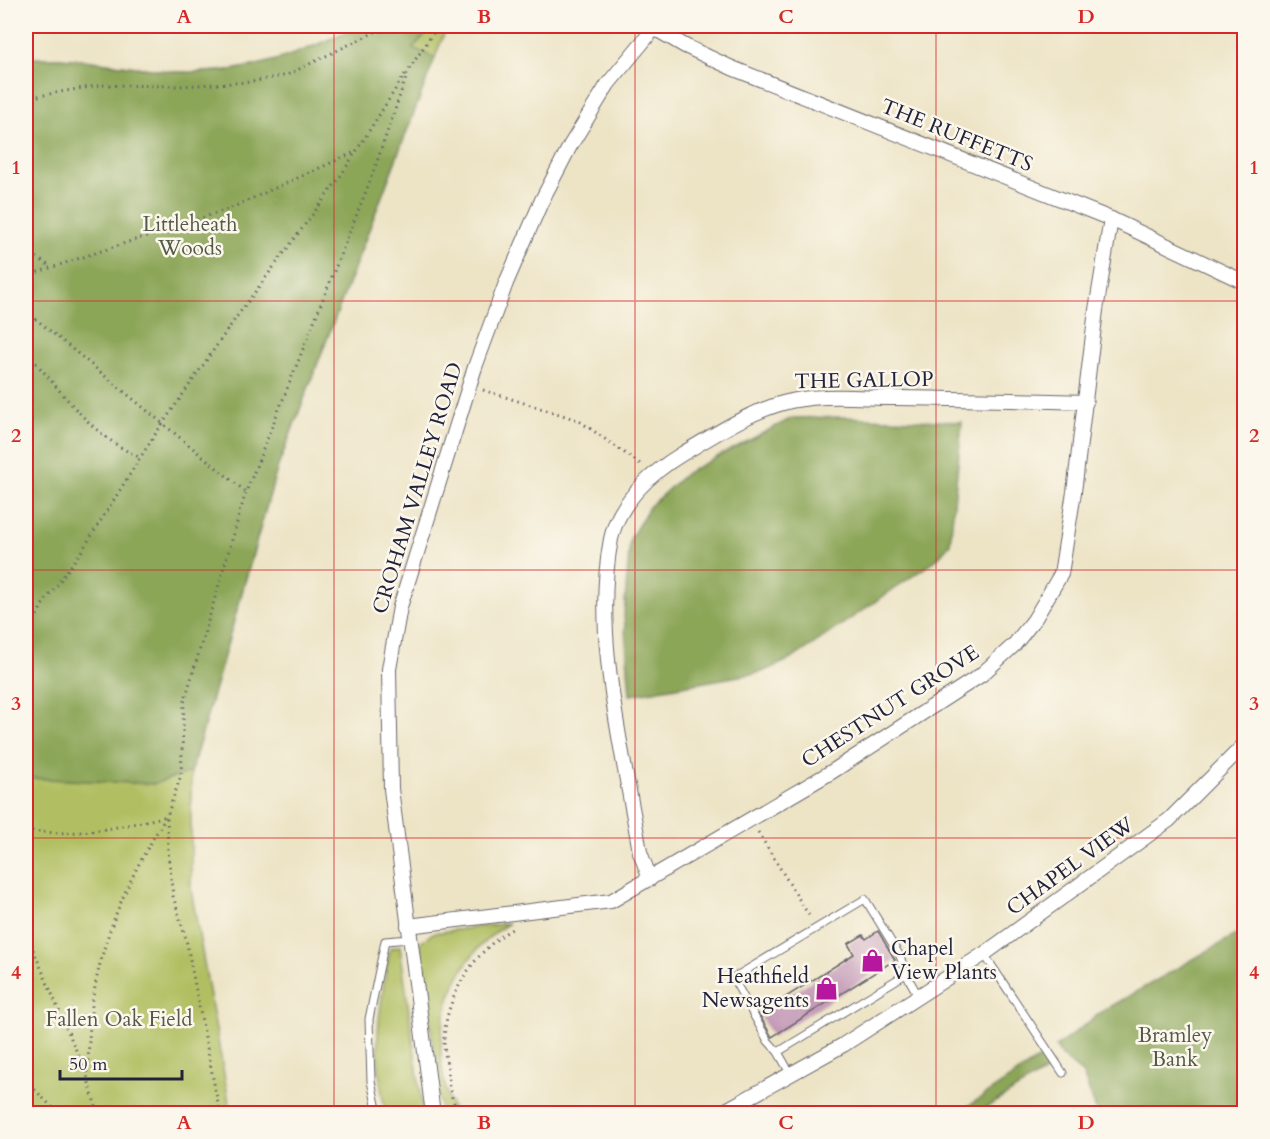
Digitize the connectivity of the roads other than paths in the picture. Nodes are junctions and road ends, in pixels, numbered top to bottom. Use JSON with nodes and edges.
{"nodes":[{"id":1,"x":655,"y":27,"type":"edge"},
{"id":2,"x":1111,"y":219,"type":"junction"},
{"id":3,"x":1245,"y":282,"type":"edge"},
{"id":4,"x":1086,"y":402,"type":"junction"},
{"id":5,"x":1245,"y":745,"type":"edge"},
{"id":6,"x":650,"y":879,"type":"junction"},
{"id":7,"x":409,"y":933,"type":"junction"},
{"id":8,"x":984,"y":954,"type":"junction"},
{"id":9,"x":906,"y":974,"type":"junction"},
{"id":10,"x":919,"y":997,"type":"junction"},
{"id":11,"x":778,"y":1052,"type":"junction"},
{"id":12,"x":790,"y":1073,"type":"junction"},
{"id":13,"x":1063,"y":1073,"type":"dead end"},
{"id":14,"x":378,"y":1113,"type":"edge"},
{"id":15,"x":433,"y":1113,"type":"edge"},
{"id":16,"x":719,"y":1113,"type":"edge"}],
"edges":[{"from":1,"to":2,"type":"street","name":"THE RUFFETTS"},
{"from":1,"to":7,"type":"street","name":"CROHAM VALLEY ROAD"},
{"from":2,"to":3,"type":"street","name":"THE RUFFETTS"},
{"from":2,"to":4,"type":"street","name":"CHESTNUT GROVE"},
{"from":4,"to":6,"type":"street","name":"CHESTNUT GROVE"},
{"from":4,"to":6,"type":"street","name":"THE GALLOP"},
{"from":5,"to":8,"type":"street","name":"CHAPEL VIEW"},
{"from":6,"to":7,"type":"street","name":"CHESTNUT GROVE"},
{"from":7,"to":14,"type":"lane"},
{"from":7,"to":15,"type":"street","name":"CROHAM VALLEY ROAD"},
{"from":8,"to":10,"type":"street","name":"CHAPEL VIEW"},
{"from":8,"to":13,"type":"lane"},
{"from":9,"to":10,"type":"lane"},
{"from":9,"to":11,"type":"lane"},
{"from":9,"to":11,"type":"lane"},
{"from":10,"to":12,"type":"street","name":"CHAPEL VIEW"},
{"from":11,"to":12,"type":"lane"},
{"from":12,"to":16,"type":"street","name":"CHAPEL VIEW"}]}
